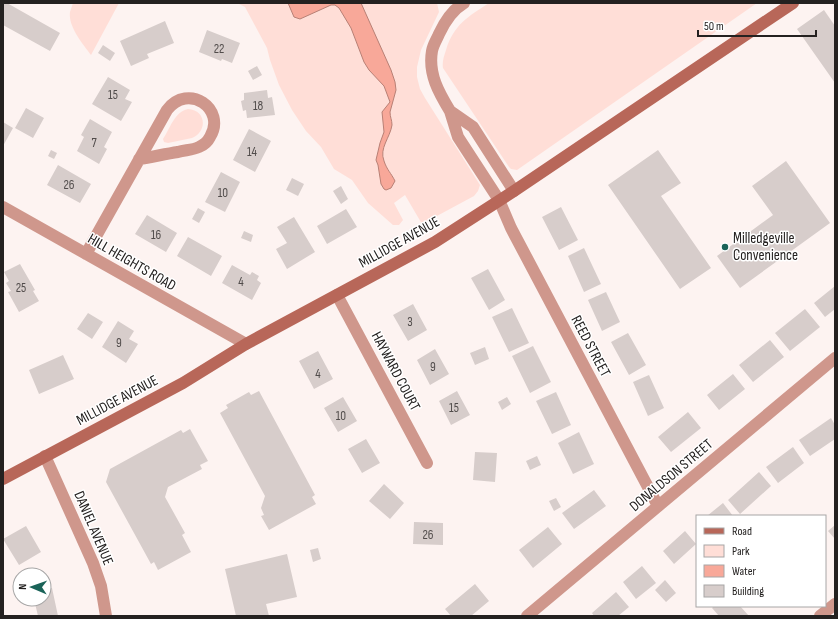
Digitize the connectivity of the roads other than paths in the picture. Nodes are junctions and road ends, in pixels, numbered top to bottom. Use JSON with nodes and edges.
{"nodes":[{"id":1,"x":793,"y":3,"type":"edge"},
{"id":2,"x":458,"y":4,"type":"edge"},
{"id":3,"x":450,"y":111,"type":"junction"},
{"id":4,"x":139,"y":159,"type":"junction"},
{"id":5,"x":514,"y":191,"type":"junction"},
{"id":6,"x":499,"y":200,"type":"junction"},
{"id":7,"x":3,"y":207,"type":"edge"},
{"id":8,"x":86,"y":254,"type":"junction"},
{"id":9,"x":337,"y":295,"type":"junction"},
{"id":10,"x":246,"y":344,"type":"junction"},
{"id":11,"x":835,"y":358,"type":"edge"},
{"id":12,"x":45,"y":456,"type":"junction"},
{"id":13,"x":427,"y":463,"type":"dead end"},
{"id":14,"x":3,"y":479,"type":"edge"},
{"id":15,"x":658,"y":506,"type":"junction"},
{"id":16,"x":835,"y":604,"type":"edge"},
{"id":17,"x":106,"y":616,"type":"edge"},
{"id":18,"x":527,"y":616,"type":"edge"},
{"id":19,"x":820,"y":616,"type":"edge"}],
"edges":[{"from":1,"to":5,"type":"street","name":"MILLIDGE AVENUE"},
{"from":2,"to":3,"type":"street"},
{"from":3,"to":5,"type":"street"},
{"from":3,"to":6,"type":"street","name":"REED STREET"},
{"from":4,"to":4,"type":"street"},
{"from":4,"to":8,"type":"street"},
{"from":5,"to":6,"type":"street","name":"MILLIDGE AVENUE"},
{"from":6,"to":9,"type":"street","name":"MILLIDGE AVENUE"},
{"from":6,"to":15,"type":"street","name":"REED STREET"},
{"from":7,"to":8,"type":"street","name":"HILL HEIGHTS ROAD"},
{"from":8,"to":10,"type":"street","name":"HILL HEIGHTS ROAD"},
{"from":9,"to":10,"type":"street","name":"MILLIDGE AVENUE"},
{"from":9,"to":13,"type":"street","name":"HAYWARD COURT"},
{"from":10,"to":12,"type":"street","name":"MILLIDGE AVENUE"},
{"from":11,"to":15,"type":"street","name":"DONALDSON STREET"},
{"from":12,"to":14,"type":"street","name":"MILLIDGE AVENUE"},
{"from":12,"to":17,"type":"street","name":"DANIEL AVENUE"},
{"from":15,"to":18,"type":"street","name":"DONALDSON STREET"},
{"from":16,"to":19,"type":"street"}]}
